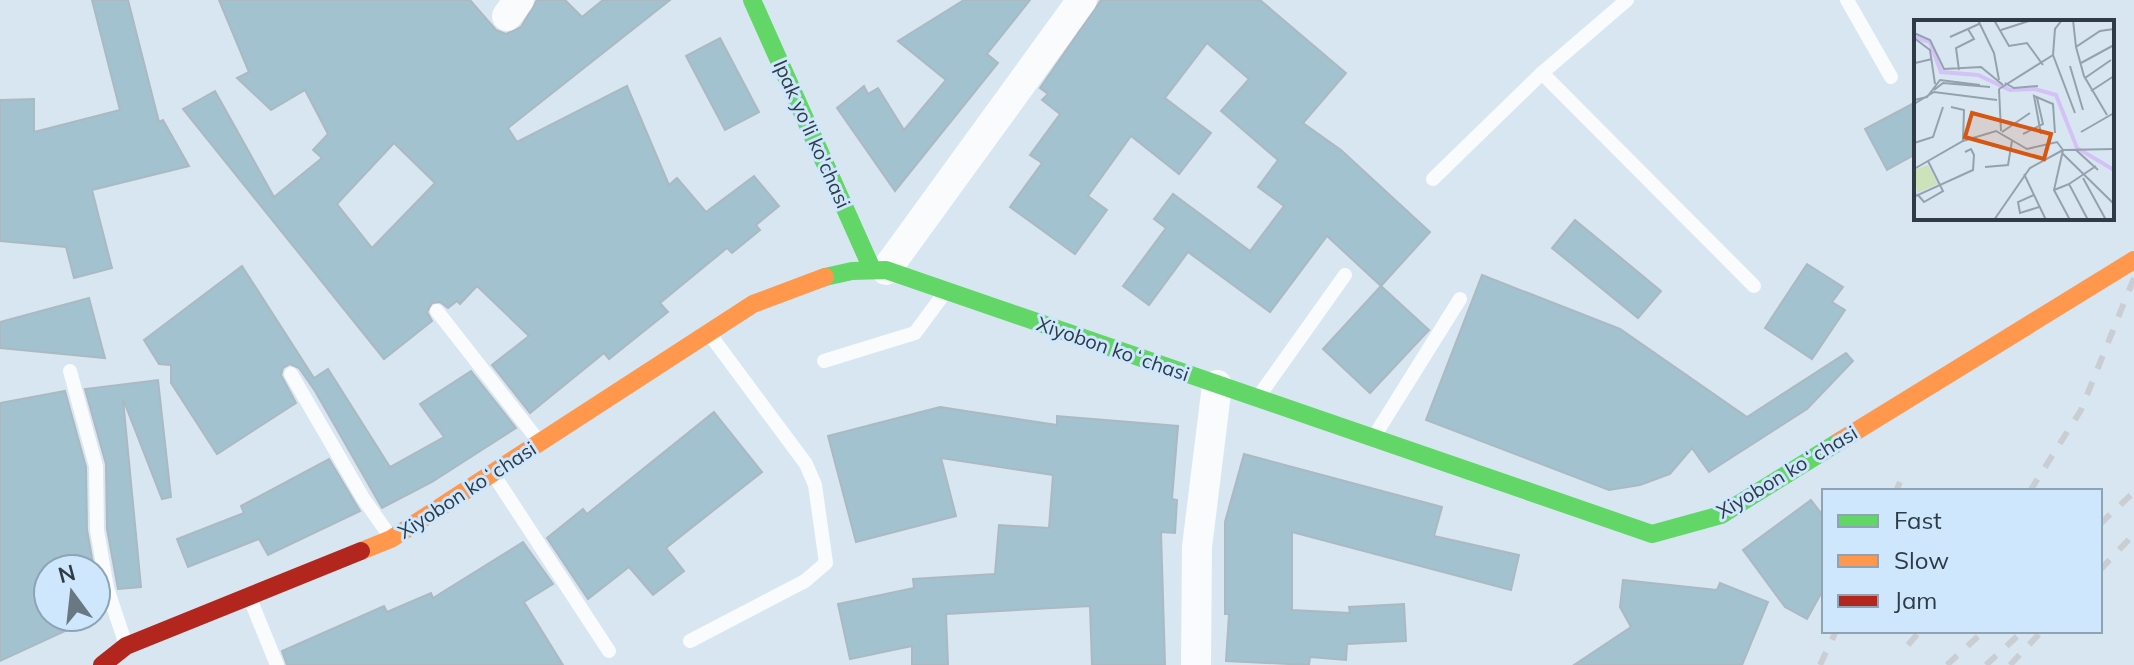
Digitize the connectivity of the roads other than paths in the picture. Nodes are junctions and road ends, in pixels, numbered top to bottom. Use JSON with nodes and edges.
{"nodes":[{"id":1,"x":752,"y":0,"type":"edge"},
{"id":2,"x":1082,"y":0,"type":"edge"},
{"id":3,"x":1627,"y":0,"type":"edge"},
{"id":4,"x":1847,"y":0,"type":"edge"},
{"id":5,"x":1542,"y":73,"type":"junction"},
{"id":6,"x":1891,"y":77,"type":"dead end"},
{"id":7,"x":1433,"y":179,"type":"dead end"},
{"id":8,"x":2134,"y":260,"type":"edge"},
{"id":9,"x":879,"y":270,"type":"junction"},
{"id":10,"x":1345,"y":275,"type":"dead end"},
{"id":11,"x":1754,"y":286,"type":"dead end"},
{"id":12,"x":946,"y":291,"type":"junction"},
{"id":13,"x":1460,"y":299,"type":"dead end"},
{"id":14,"x":437,"y":311,"type":"dead end"},
{"id":15,"x":709,"y":333,"type":"junction"},
{"id":16,"x":824,"y":361,"type":"dead end"},
{"id":17,"x":70,"y":371,"type":"dead end"},
{"id":18,"x":291,"y":374,"type":"dead end"},
{"id":19,"x":1217,"y":385,"type":"junction"},
{"id":20,"x":1257,"y":400,"type":"junction"},
{"id":21,"x":1373,"y":439,"type":"junction"},
{"id":22,"x":539,"y":442,"type":"junction"},
{"id":23,"x":493,"y":473,"type":"junction"},
{"id":24,"x":391,"y":539,"type":"junction"},
{"id":25,"x":249,"y":596,"type":"junction"},
{"id":26,"x":690,"y":641,"type":"dead end"},
{"id":27,"x":126,"y":646,"type":"junction"},
{"id":28,"x":609,"y":651,"type":"dead end"},
{"id":29,"x":102,"y":665,"type":"edge"},
{"id":30,"x":277,"y":665,"type":"edge"},
{"id":31,"x":1196,"y":665,"type":"edge"}],
"edges":[{"from":1,"to":9,"type":"main road","name":"Ipak yo'li ko'chasi"},
{"from":2,"to":9,"type":"street"},
{"from":3,"to":5,"type":"lane"},
{"from":4,"to":6,"type":"lane"},
{"from":5,"to":7,"type":"lane"},
{"from":5,"to":11,"type":"lane"},
{"from":8,"to":21,"type":"main road","name":"Xiyobon koʻchasi"},
{"from":9,"to":12,"type":"main road","name":"Xiyobon koʻchasi"},
{"from":9,"to":15,"type":"main road","name":"Xiyobon koʻchasi"},
{"from":10,"to":20,"type":"lane"},
{"from":12,"to":16,"type":"lane"},
{"from":12,"to":19,"type":"main road","name":"Xiyobon koʻchasi"},
{"from":13,"to":21,"type":"lane"},
{"from":14,"to":22,"type":"lane"},
{"from":15,"to":22,"type":"main road","name":"Xiyobon koʻchasi"},
{"from":15,"to":26,"type":"lane"},
{"from":17,"to":27,"type":"lane"},
{"from":18,"to":24,"type":"lane"},
{"from":19,"to":20,"type":"main road","name":"Xiyobon koʻchasi"},
{"from":19,"to":31,"type":"street"},
{"from":20,"to":21,"type":"main road","name":"Xiyobon koʻchasi"},
{"from":22,"to":23,"type":"main road","name":"Xiyobon koʻchasi"},
{"from":23,"to":24,"type":"main road","name":"Xiyobon koʻchasi"},
{"from":23,"to":28,"type":"lane"},
{"from":24,"to":25,"type":"main road","name":"Xiyobon koʻchasi"},
{"from":25,"to":27,"type":"main road","name":"Xiyobon koʻchasi"},
{"from":25,"to":30,"type":"lane"},
{"from":27,"to":29,"type":"main road","name":"Xiyobon koʻchasi"}]}
